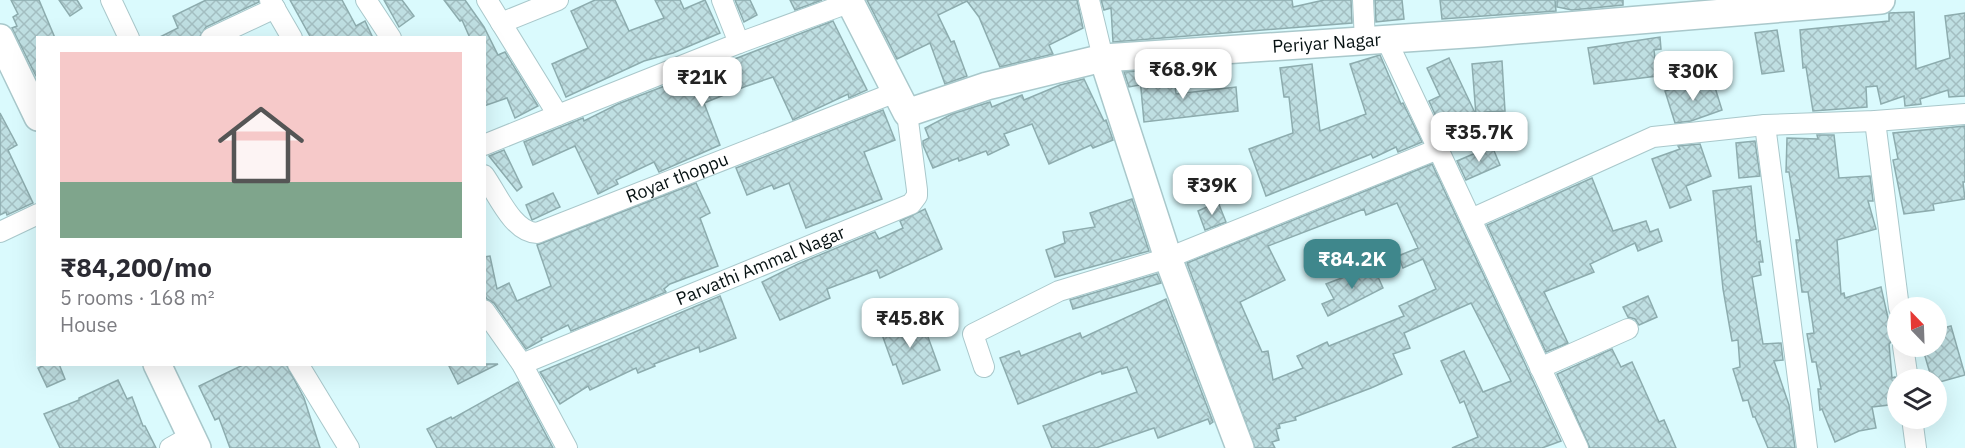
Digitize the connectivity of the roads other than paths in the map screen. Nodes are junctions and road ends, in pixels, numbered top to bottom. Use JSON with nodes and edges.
{"nodes":[{"id":1,"x":111,"y":0,"type":"edge"},
{"id":2,"x":366,"y":0,"type":"edge"},
{"id":3,"x":487,"y":0,"type":"edge"},
{"id":4,"x":558,"y":0,"type":"edge"},
{"id":5,"x":722,"y":0,"type":"edge"},
{"id":6,"x":1089,"y":0,"type":"edge"},
{"id":7,"x":1363,"y":0,"type":"edge"},
{"id":8,"x":1881,"y":0,"type":"edge"},
{"id":9,"x":850,"y":1,"type":"edge"},
{"id":10,"x":273,"y":4,"type":"edge"},
{"id":11,"x":501,"y":23,"type":"junction"},
{"id":12,"x":128,"y":36,"type":"edge"},
{"id":13,"x":215,"y":36,"type":"edge"},
{"id":14,"x":291,"y":36,"type":"edge"},
{"id":15,"x":390,"y":36,"type":"edge"},
{"id":16,"x":1375,"y":40,"type":"junction"},
{"id":17,"x":739,"y":43,"type":"junction"},
{"id":18,"x":1,"y":45,"type":"edge"},
{"id":19,"x":1103,"y":58,"type":"junction"},
{"id":20,"x":901,"y":103,"type":"junction"},
{"id":21,"x":36,"y":113,"type":"edge"},
{"id":22,"x":1965,"y":114,"type":"edge"},
{"id":23,"x":558,"y":116,"type":"junction"},
{"id":24,"x":1875,"y":121,"type":"junction"},
{"id":25,"x":1765,"y":125,"type":"junction"},
{"id":26,"x":486,"y":144,"type":"edge"},
{"id":27,"x":1438,"y":149,"type":"junction"},
{"id":28,"x":486,"y":178,"type":"edge"},
{"id":29,"x":36,"y":215,"type":"edge"},
{"id":30,"x":1471,"y":219,"type":"junction"},
{"id":31,"x":0,"y":232,"type":"edge"},
{"id":32,"x":1168,"y":258,"type":"junction"},
{"id":33,"x":1898,"y":297,"type":"edge"},
{"id":34,"x":486,"y":313,"type":"edge"},
{"id":35,"x":1628,"y":329,"type":"dead end"},
{"id":36,"x":522,"y":364,"type":"junction"},
{"id":37,"x":158,"y":366,"type":"edge"},
{"id":38,"x":299,"y":366,"type":"edge"},
{"id":39,"x":984,"y":367,"type":"dead end"},
{"id":40,"x":1540,"y":368,"type":"junction"},
{"id":41,"x":1913,"y":429,"type":"edge"},
{"id":42,"x":186,"y":444,"type":"edge"},
{"id":43,"x":349,"y":448,"type":"edge"},
{"id":44,"x":567,"y":448,"type":"edge"},
{"id":45,"x":1240,"y":448,"type":"edge"},
{"id":46,"x":1578,"y":448,"type":"edge"},
{"id":47,"x":1808,"y":448,"type":"edge"},
{"id":48,"x":1916,"y":448,"type":"edge"}],
"edges":[{"from":1,"to":12,"type":"street"},
{"from":2,"to":15,"type":"street"},
{"from":3,"to":11,"type":"street"},
{"from":4,"to":11,"type":"street"},
{"from":5,"to":17,"type":"street"},
{"from":6,"to":19,"type":"street"},
{"from":7,"to":16,"type":"street"},
{"from":8,"to":16,"type":"street","name":"Periyar Nagar"},
{"from":9,"to":17,"type":"street"},
{"from":9,"to":20,"type":"street"},
{"from":10,"to":13,"type":"street"},
{"from":10,"to":14,"type":"street"},
{"from":11,"to":23,"type":"street"},
{"from":16,"to":19,"type":"street","name":"Periyar Nagar"},
{"from":16,"to":27,"type":"street"},
{"from":17,"to":23,"type":"street"},
{"from":18,"to":21,"type":"street"},
{"from":19,"to":20,"type":"street","name":"Periyar Nagar"},
{"from":19,"to":32,"type":"street"},
{"from":20,"to":28,"type":"street","name":"Royar thoppu"},
{"from":20,"to":36,"type":"street","name":"Parvathi Ammal Nagar"},
{"from":22,"to":24,"type":"street"},
{"from":23,"to":26,"type":"street"},
{"from":24,"to":25,"type":"street"},
{"from":24,"to":33,"type":"street"},
{"from":25,"to":30,"type":"street"},
{"from":25,"to":47,"type":"street"},
{"from":27,"to":30,"type":"street"},
{"from":27,"to":32,"type":"street"},
{"from":29,"to":31,"type":"street"},
{"from":30,"to":40,"type":"street"},
{"from":32,"to":39,"type":"street"},
{"from":32,"to":45,"type":"street"},
{"from":34,"to":36,"type":"street"},
{"from":35,"to":40,"type":"street"},
{"from":36,"to":44,"type":"street"},
{"from":37,"to":42,"type":"street"},
{"from":38,"to":43,"type":"street"},
{"from":40,"to":46,"type":"street"},
{"from":41,"to":48,"type":"street"}]}
